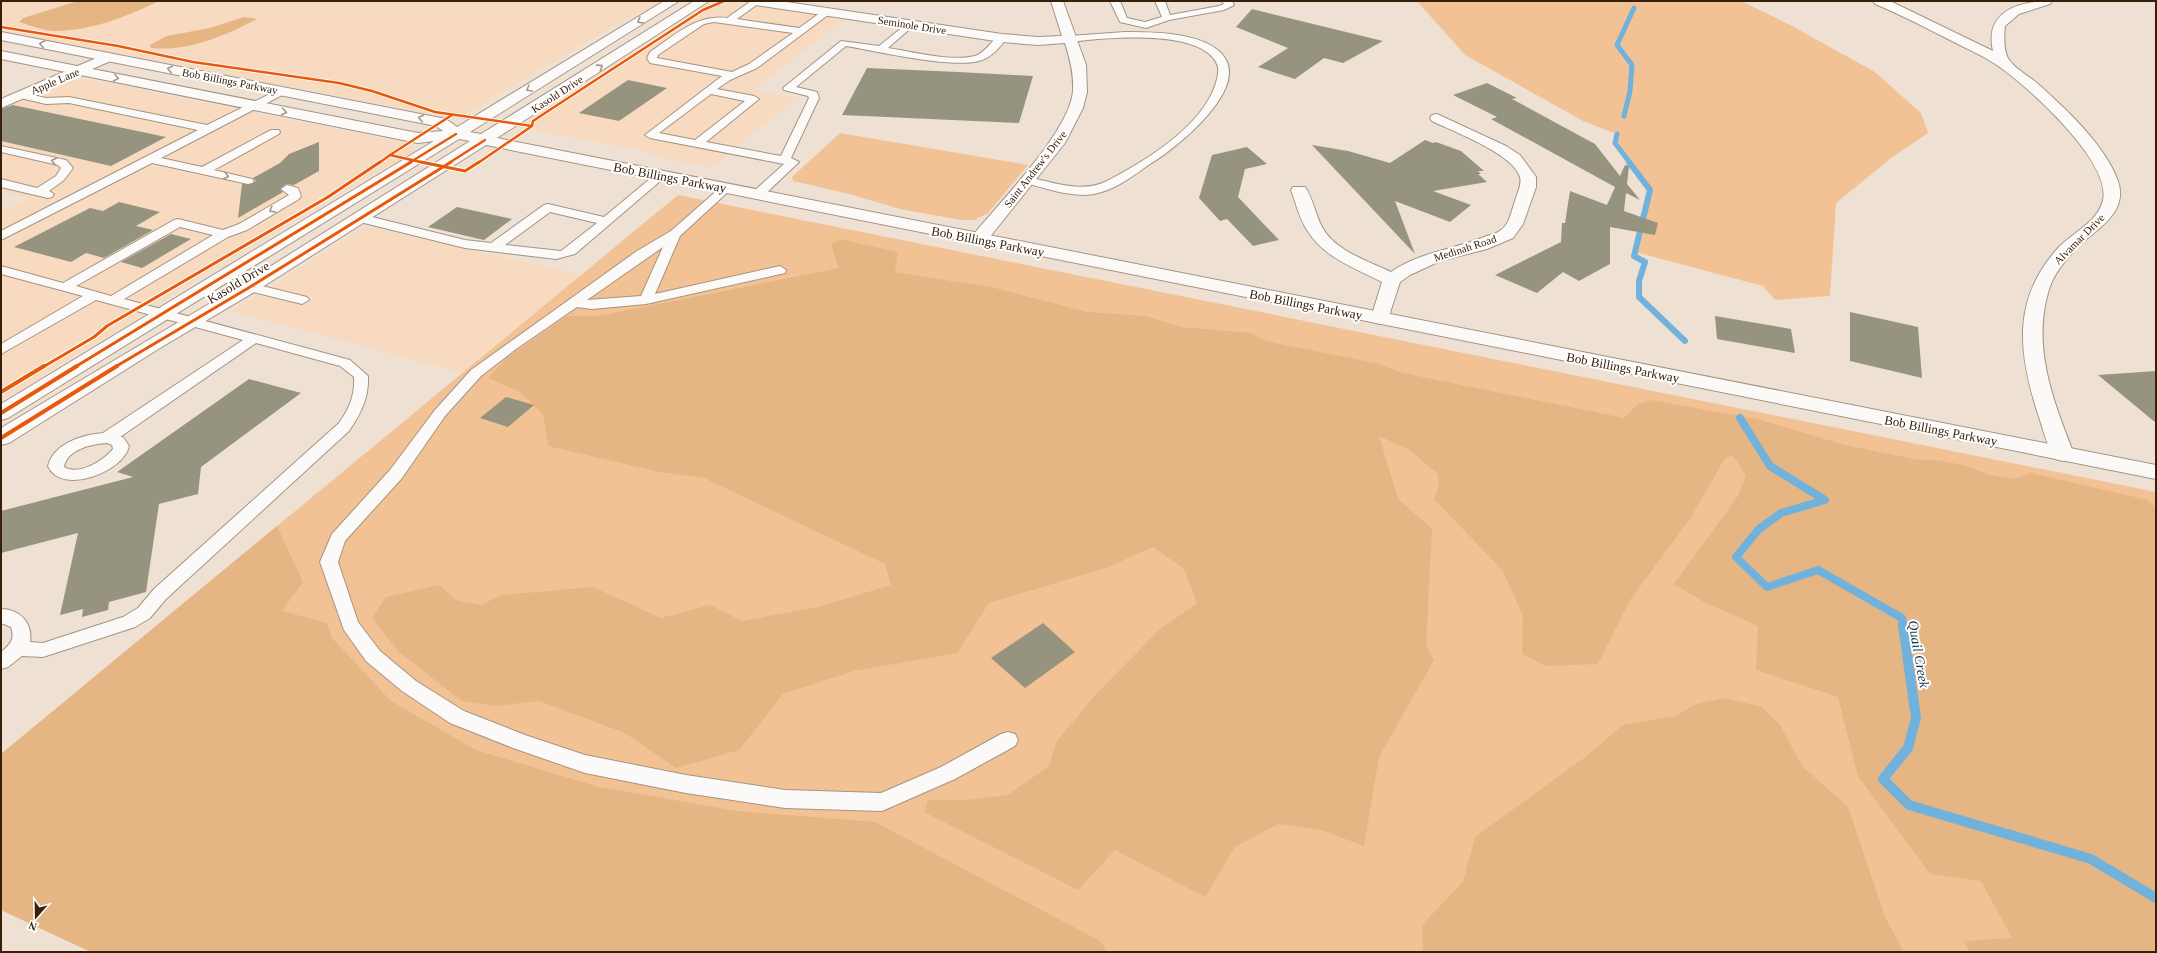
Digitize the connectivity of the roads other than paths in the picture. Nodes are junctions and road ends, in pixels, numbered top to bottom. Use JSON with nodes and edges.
{"nodes":[{"id":1,"x":673,"y":1,"type":"edge"},
{"id":2,"x":703,"y":1,"type":"edge"},
{"id":3,"x":756,"y":1,"type":"edge"},
{"id":4,"x":1057,"y":1,"type":"edge"},
{"id":5,"x":1115,"y":1,"type":"edge"},
{"id":6,"x":1160,"y":1,"type":"edge"},
{"id":7,"x":1227,"y":1,"type":"edge"},
{"id":8,"x":1879,"y":1,"type":"edge"},
{"id":9,"x":2046,"y":1,"type":"edge"},
{"id":10,"x":828,"y":12,"type":"junction"},
{"id":11,"x":1167,"y":18,"type":"junction"},
{"id":12,"x":730,"y":20,"type":"junction"},
{"id":13,"x":910,"y":24,"type":"junction"},
{"id":14,"x":1147,"y":30,"type":"junction"},
{"id":15,"x":801,"y":31,"type":"junction"},
{"id":16,"x":1,"y":36,"type":"edge"},
{"id":17,"x":1002,"y":38,"type":"junction"},
{"id":18,"x":1070,"y":39,"type":"junction"},
{"id":19,"x":882,"y":48,"type":"junction"},
{"id":20,"x":1,"y":55,"type":"edge"},
{"id":21,"x":108,"y":57,"type":"junction"},
{"id":22,"x":2002,"y":61,"type":"junction"},
{"id":23,"x":78,"y":71,"type":"junction"},
{"id":24,"x":733,"y":75,"type":"junction"},
{"id":25,"x":282,"y":91,"type":"junction"},
{"id":26,"x":709,"y":91,"type":"junction"},
{"id":27,"x":20,"y":95,"type":"junction"},
{"id":28,"x":1,"y":104,"type":"edge"},
{"id":29,"x":254,"y":106,"type":"junction"},
{"id":30,"x":1437,"y":118,"type":"dead end"},
{"id":31,"x":209,"y":129,"type":"junction"},
{"id":32,"x":275,"y":132,"type":"dead end"},
{"id":33,"x":456,"y":134,"type":"junction"},
{"id":34,"x":484,"y":140,"type":"junction"},
{"id":35,"x":697,"y":144,"type":"junction"},
{"id":36,"x":1,"y":149,"type":"edge"},
{"id":37,"x":151,"y":159,"type":"junction"},
{"id":38,"x":785,"y":160,"type":"junction"},
{"id":39,"x":204,"y":171,"type":"junction"},
{"id":40,"x":661,"y":176,"type":"junction"},
{"id":41,"x":1027,"y":180,"type":"junction"},
{"id":42,"x":248,"y":181,"type":"dead end"},
{"id":43,"x":1,"y":183,"type":"edge"},
{"id":44,"x":17,"y":187,"type":"junction"},
{"id":45,"x":725,"y":188,"type":"junction"},
{"id":46,"x":287,"y":189,"type":"dead end"},
{"id":47,"x":1299,"y":190,"type":"dead end"},
{"id":48,"x":39,"y":192,"type":"junction"},
{"id":49,"x":1,"y":195,"type":"edge"},
{"id":50,"x":757,"y":195,"type":"junction"},
{"id":51,"x":71,"y":200,"type":"junction"},
{"id":52,"x":360,"y":218,"type":"junction"},
{"id":53,"x":606,"y":221,"type":"junction"},
{"id":54,"x":224,"y":234,"type":"junction"},
{"id":55,"x":675,"y":234,"type":"junction"},
{"id":56,"x":1,"y":236,"type":"edge"},
{"id":57,"x":979,"y":239,"type":"junction"},
{"id":58,"x":494,"y":247,"type":"junction"},
{"id":59,"x":1,"y":270,"type":"edge"},
{"id":60,"x":780,"y":270,"type":"dead end"},
{"id":61,"x":17,"y":274,"type":"junction"},
{"id":62,"x":1392,"y":280,"type":"junction"},
{"id":63,"x":1,"y":283,"type":"edge"},
{"id":64,"x":65,"y":287,"type":"junction"},
{"id":65,"x":250,"y":287,"type":"junction"},
{"id":66,"x":95,"y":295,"type":"junction"},
{"id":67,"x":113,"y":300,"type":"junction"},
{"id":68,"x":302,"y":300,"type":"dead end"},
{"id":69,"x":646,"y":300,"type":"junction"},
{"id":70,"x":574,"y":303,"type":"junction"},
{"id":71,"x":163,"y":313,"type":"junction"},
{"id":72,"x":1380,"y":318,"type":"junction"},
{"id":73,"x":193,"y":321,"type":"junction"},
{"id":74,"x":255,"y":338,"type":"junction"},
{"id":75,"x":1,"y":350,"type":"edge"},
{"id":76,"x":1,"y":413,"type":"edge"},
{"id":77,"x":1,"y":438,"type":"edge"},
{"id":78,"x":107,"y":438,"type":"dead end"},
{"id":79,"x":2063,"y":454,"type":"junction"},
{"id":80,"x":2156,"y":472,"type":"edge"},
{"id":81,"x":1,"y":616,"type":"edge"},
{"id":82,"x":19,"y":648,"type":"junction"},
{"id":83,"x":1,"y":662,"type":"edge"},
{"id":84,"x":1008,"y":740,"type":"dead end"}],
"edges":[{"from":1,"to":33,"type":"main road","name":"Kasold Drive","one_way":true},
{"from":34,"to":2,"type":"main road","name":"Kasold Drive","one_way":true},
{"from":3,"to":10,"type":"main road","name":"Seminole Drive"},
{"from":3,"to":12,"type":"lane"},
{"from":4,"to":18,"type":"main road","name":"Saint Andrew's Drive"},
{"from":5,"to":14,"type":"lane"},
{"from":6,"to":11,"type":"lane"},
{"from":7,"to":11,"type":"lane"},
{"from":8,"to":22,"type":"main road","name":"Alvamar Drive"},
{"from":9,"to":22,"type":"main road"},
{"from":10,"to":13,"type":"main road","name":"Seminole Drive"},
{"from":10,"to":15,"type":"lane"},
{"from":11,"to":14,"type":"lane"},
{"from":12,"to":15,"type":"lane"},
{"from":12,"to":24,"type":"lane"},
{"from":13,"to":17,"type":"main road","name":"Seminole Drive"},
{"from":13,"to":19,"type":"lane"},
{"from":14,"to":18,"type":"lane"},
{"from":14,"to":41,"type":"lane"},
{"from":15,"to":24,"type":"lane"},
{"from":21,"to":16,"type":"main road","name":"Bob Billings Parkway","one_way":true},
{"from":17,"to":18,"type":"main road","name":"Seminole Drive"},
{"from":17,"to":19,"type":"lane"},
{"from":18,"to":41,"type":"main road","name":"Saint Andrew's Drive"},
{"from":19,"to":38,"type":"lane"},
{"from":20,"to":23,"type":"main road","name":"Bob Billings Parkway"},
{"from":21,"to":23,"type":"main road","name":"Apple Lane"},
{"from":25,"to":21,"type":"main road","name":"Bob Billings Parkway","one_way":true},
{"from":22,"to":79,"type":"main road","name":"Alvamar Drive"},
{"from":23,"to":27,"type":"main road","name":"Apple Lane"},
{"from":23,"to":29,"type":"main road","name":"Bob Billings Parkway","one_way":true},
{"from":24,"to":26,"type":"lane"},
{"from":25,"to":29,"type":"lane"},
{"from":33,"to":25,"type":"main road","name":"Bob Billings Parkway","one_way":true},
{"from":26,"to":35,"type":"lane"},
{"from":26,"to":35,"type":"lane"},
{"from":27,"to":28,"type":"main road","name":"Apple Lane"},
{"from":27,"to":31,"type":"lane"},
{"from":29,"to":31,"type":"lane"},
{"from":29,"to":33,"type":"main road","name":"Bob Billings Parkway","one_way":true},
{"from":30,"to":62,"type":"main road","name":"Medinah Road"},
{"from":31,"to":37,"type":"lane"},
{"from":32,"to":39,"type":"lane"},
{"from":33,"to":34,"type":"main road","name":"Bob Billings Parkway"},
{"from":33,"to":71,"type":"main road","name":"Kasold Drive"},
{"from":34,"to":40,"type":"main road","name":"Bob Billings Parkway"},
{"from":34,"to":52,"type":"main road","name":"Kasold Drive"},
{"from":35,"to":38,"type":"lane"},
{"from":48,"to":36,"type":"lane","one_way":true},
{"from":37,"to":39,"type":"lane"},
{"from":37,"to":51,"type":"lane"},
{"from":38,"to":50,"type":"lane"},
{"from":39,"to":42,"type":"lane","one_way":true},
{"from":40,"to":45,"type":"main road","name":"Bob Billings Parkway"},
{"from":40,"to":53,"type":"lane"},
{"from":41,"to":57,"type":"main road","name":"Saint Andrew's Drive"},
{"from":43,"to":44,"type":"lane"},
{"from":44,"to":48,"type":"lane"},
{"from":44,"to":49,"type":"lane"},
{"from":45,"to":50,"type":"main road","name":"Bob Billings Parkway"},
{"from":45,"to":55,"type":"lane"},
{"from":46,"to":54,"type":"lane","one_way":true},
{"from":47,"to":62,"type":"main road"},
{"from":48,"to":51,"type":"lane"},
{"from":50,"to":57,"type":"main road","name":"Bob Billings Parkway"},
{"from":51,"to":56,"type":"lane"},
{"from":52,"to":58,"type":"lane"},
{"from":52,"to":65,"type":"main road","name":"Kasold Drive"},
{"from":53,"to":58,"type":"lane"},
{"from":53,"to":58,"type":"lane"},
{"from":54,"to":64,"type":"lane"},
{"from":54,"to":67,"type":"lane"},
{"from":55,"to":69,"type":"lane"},
{"from":55,"to":70,"type":"lane"},
{"from":57,"to":72,"type":"main road","name":"Bob Billings Parkway"},
{"from":59,"to":61,"type":"lane"},
{"from":60,"to":69,"type":"lane"},
{"from":61,"to":63,"type":"lane"},
{"from":61,"to":64,"type":"lane"},
{"from":62,"to":72,"type":"main road"},
{"from":64,"to":66,"type":"lane"},
{"from":65,"to":68,"type":"lane"},
{"from":65,"to":73,"type":"main road","name":"Kasold Drive"},
{"from":66,"to":67,"type":"lane"},
{"from":66,"to":75,"type":"lane"},
{"from":67,"to":71,"type":"lane"},
{"from":69,"to":70,"type":"lane"},
{"from":70,"to":84,"type":"lane"},
{"from":71,"to":73,"type":"lane"},
{"from":71,"to":76,"type":"main road","name":"Kasold Drive"},
{"from":72,"to":79,"type":"main road","name":"Bob Billings Parkway"},
{"from":73,"to":74,"type":"lane"},
{"from":73,"to":77,"type":"main road","name":"Kasold Drive"},
{"from":74,"to":78,"type":"lane"},
{"from":74,"to":82,"type":"lane"},
{"from":79,"to":80,"type":"main road","name":"Bob Billings Parkway"},
{"from":81,"to":82,"type":"lane"},
{"from":82,"to":83,"type":"lane"}]}
